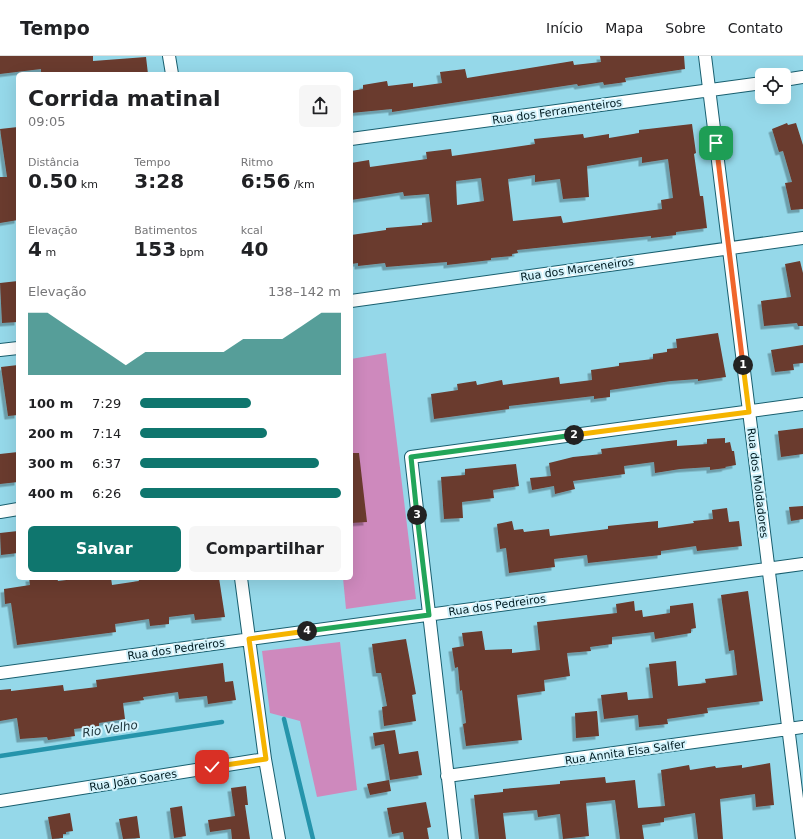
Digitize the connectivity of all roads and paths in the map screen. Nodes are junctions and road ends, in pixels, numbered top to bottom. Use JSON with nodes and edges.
{"nodes":[{"id":1,"x":169,"y":56,"type":"edge"},
{"id":2,"x":705,"y":56,"type":"edge"},
{"id":3,"x":172,"y":72,"type":"edge"},
{"id":4,"x":803,"y":77,"type":"edge"},
{"id":5,"x":791,"y":79,"type":"edge"},
{"id":6,"x":755,"y":84,"type":"edge"},
{"id":7,"x":709,"y":90,"type":"junction"},
{"id":8,"x":353,"y":139,"type":"edge"},
{"id":9,"x":803,"y":238,"type":"edge"},
{"id":10,"x":729,"y":248,"type":"junction"},
{"id":11,"x":353,"y":301,"type":"edge"},
{"id":12,"x":16,"y":348,"type":"edge"},
{"id":13,"x":0,"y":350,"type":"edge"},
{"id":14,"x":803,"y":404,"type":"edge"},
{"id":15,"x":749,"y":412,"type":"junction"},
{"id":16,"x":16,"y":510,"type":"edge"},
{"id":17,"x":0,"y":512,"type":"edge"},
{"id":18,"x":803,"y":564,"type":"edge"},
{"id":19,"x":768,"y":568,"type":"junction"},
{"id":20,"x":241,"y":580,"type":"edge"},
{"id":21,"x":429,"y":615,"type":"junction"},
{"id":22,"x":249,"y":639,"type":"junction"},
{"id":23,"x":0,"y":672,"type":"edge"},
{"id":24,"x":803,"y":727,"type":"edge"},
{"id":25,"x":788,"y":729,"type":"junction"},
{"id":26,"x":266,"y":759,"type":"junction"},
{"id":27,"x":448,"y":776,"type":"junction"},
{"id":28,"x":0,"y":801,"type":"edge"},
{"id":29,"x":280,"y":839,"type":"edge"},
{"id":30,"x":455,"y":839,"type":"edge"},
{"id":31,"x":802,"y":839,"type":"edge"}],
"edges":[{"from":1,"to":3,"type":"street"},
{"from":2,"to":7,"type":"street","name":"Rua dos Moldadores"},
{"from":4,"to":5,"type":"street"},
{"from":6,"to":7,"type":"street","name":"Rua dos Ferramenteiros"},
{"from":7,"to":8,"type":"street","name":"Rua dos Ferramenteiros"},
{"from":7,"to":10,"type":"street","name":"Rua dos Moldadores"},
{"from":9,"to":10,"type":"street","name":"Rua dos Marceneiros"},
{"from":10,"to":11,"type":"street","name":"Rua dos Marceneiros"},
{"from":10,"to":15,"type":"street","name":"Rua dos Moldadores"},
{"from":12,"to":13,"type":"street"},
{"from":14,"to":15,"type":"street"},
{"from":15,"to":19,"type":"street","name":"Rua dos Moldadores"},
{"from":15,"to":21,"type":"street"},
{"from":16,"to":17,"type":"street"},
{"from":18,"to":19,"type":"street","name":"Rua dos Pedreiros"},
{"from":19,"to":21,"type":"street","name":"Rua dos Pedreiros"},
{"from":19,"to":25,"type":"street","name":"Rua dos Moldadores"},
{"from":20,"to":22,"type":"street"},
{"from":21,"to":22,"type":"street","name":"Rua dos Pedreiros"},
{"from":21,"to":27,"type":"street"},
{"from":22,"to":23,"type":"street","name":"Rua dos Pedreiros"},
{"from":22,"to":26,"type":"street"},
{"from":24,"to":25,"type":"street","name":"Rua Annita Elsa Salfer"},
{"from":25,"to":27,"type":"street","name":"Rua Annita Elsa Salfer"},
{"from":25,"to":31,"type":"street","name":"Rua dos Moldadores"},
{"from":26,"to":28,"type":"street","name":"Rua João Soares"},
{"from":26,"to":29,"type":"street"},
{"from":27,"to":30,"type":"street"}]}
